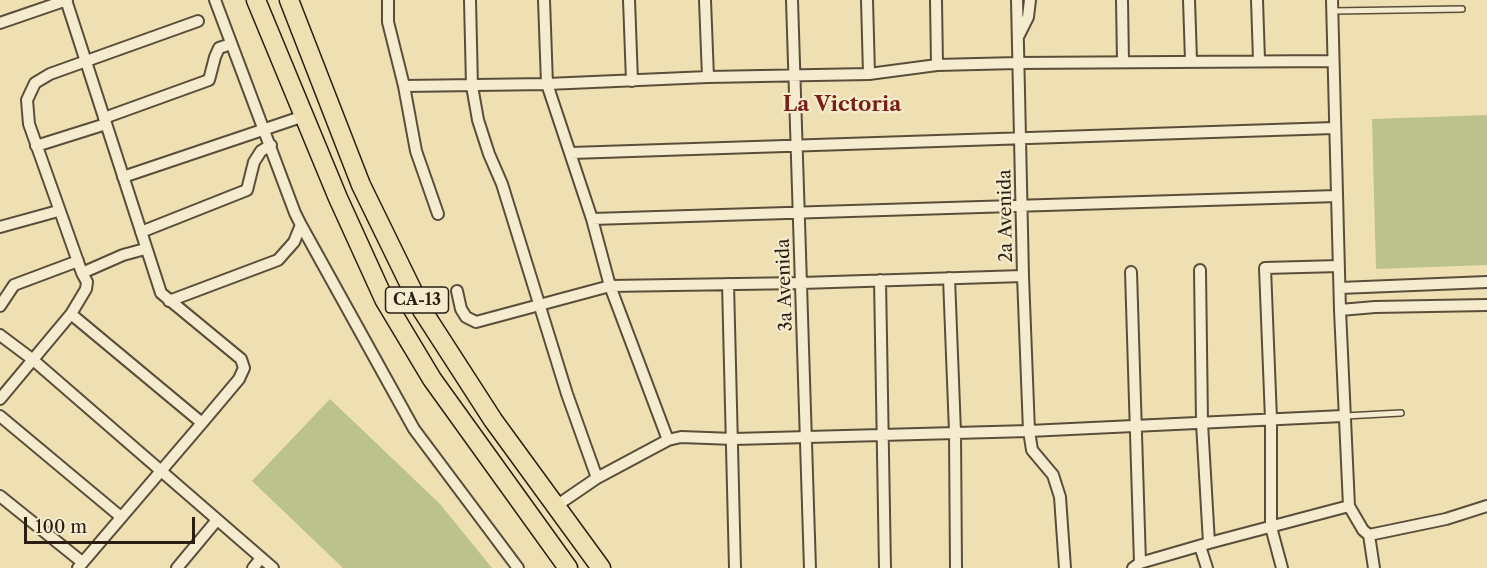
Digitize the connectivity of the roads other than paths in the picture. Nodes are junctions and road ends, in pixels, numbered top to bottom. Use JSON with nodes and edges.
{"nodes":[{"id":1,"x":66,"y":0,"type":"edge"},
{"id":2,"x":215,"y":0,"type":"edge"},
{"id":3,"x":256,"y":0,"type":"edge"},
{"id":4,"x":289,"y":0,"type":"edge"},
{"id":5,"x":388,"y":0,"type":"edge"},
{"id":6,"x":470,"y":0,"type":"edge"},
{"id":7,"x":544,"y":0,"type":"edge"},
{"id":8,"x":629,"y":0,"type":"edge"},
{"id":9,"x":705,"y":0,"type":"edge"},
{"id":10,"x":792,"y":0,"type":"edge"},
{"id":11,"x":867,"y":0,"type":"edge"},
{"id":12,"x":936,"y":0,"type":"edge"},
{"id":13,"x":1017,"y":0,"type":"edge"},
{"id":14,"x":1030,"y":0,"type":"edge"},
{"id":15,"x":1122,"y":0,"type":"edge"},
{"id":16,"x":1189,"y":0,"type":"edge"},
{"id":17,"x":1257,"y":0,"type":"edge"},
{"id":18,"x":1333,"y":5,"type":"edge"},
{"id":19,"x":1462,"y":9,"type":"dead end"},
{"id":20,"x":198,"y":21,"type":"dead end"},
{"id":21,"x":0,"y":23,"type":"edge"},
{"id":22,"x":1019,"y":35,"type":"junction"},
{"id":23,"x":231,"y":44,"type":"junction"},
{"id":24,"x":85,"y":60,"type":"junction"},
{"id":25,"x":1191,"y":60,"type":"junction"},
{"id":26,"x":1258,"y":60,"type":"junction"},
{"id":27,"x":1123,"y":61,"type":"junction"},
{"id":28,"x":1333,"y":61,"type":"junction"},
{"id":29,"x":1017,"y":63,"type":"junction"},
{"id":30,"x":937,"y":65,"type":"junction"},
{"id":31,"x":868,"y":74,"type":"junction"},
{"id":32,"x":795,"y":75,"type":"junction"},
{"id":33,"x":708,"y":77,"type":"junction"},
{"id":34,"x":632,"y":81,"type":"junction"},
{"id":35,"x":547,"y":84,"type":"junction"},
{"id":36,"x":404,"y":86,"type":"junction"},
{"id":37,"x":472,"y":86,"type":"junction"},
{"id":38,"x":304,"y":116,"type":"junction"},
{"id":39,"x":105,"y":121,"type":"junction"},
{"id":40,"x":1334,"y":128,"type":"junction"},
{"id":41,"x":265,"y":130,"type":"junction"},
{"id":42,"x":1021,"y":137,"type":"junction"},
{"id":43,"x":271,"y":145,"type":"junction"},
{"id":44,"x":797,"y":145,"type":"junction"},
{"id":45,"x":36,"y":146,"type":"junction"},
{"id":46,"x":571,"y":153,"type":"junction"},
{"id":47,"x":123,"y":177,"type":"junction"},
{"id":48,"x":1337,"y":196,"type":"junction"},
{"id":49,"x":1023,"y":205,"type":"junction"},
{"id":50,"x":58,"y":210,"type":"junction"},
{"id":51,"x":799,"y":213,"type":"junction"},
{"id":52,"x":438,"y":214,"type":"dead end"},
{"id":53,"x":592,"y":219,"type":"junction"},
{"id":54,"x":301,"y":225,"type":"junction"},
{"id":55,"x":0,"y":227,"type":"edge"},
{"id":56,"x":141,"y":232,"type":"junction"},
{"id":57,"x":145,"y":249,"type":"junction"},
{"id":58,"x":78,"y":261,"type":"junction"},
{"id":59,"x":1339,"y":266,"type":"junction"},
{"id":60,"x":1200,"y":270,"type":"dead end"},
{"id":61,"x":1131,"y":272,"type":"dead end"},
{"id":62,"x":82,"y":273,"type":"junction"},
{"id":63,"x":1023,"y":276,"type":"junction"},
{"id":64,"x":950,"y":278,"type":"junction"},
{"id":65,"x":880,"y":280,"type":"junction"},
{"id":66,"x":1487,"y":282,"type":"edge"},
{"id":67,"x":801,"y":283,"type":"junction"},
{"id":68,"x":728,"y":284,"type":"junction"},
{"id":69,"x":610,"y":286,"type":"junction"},
{"id":70,"x":1340,"y":288,"type":"junction"},
{"id":71,"x":457,"y":291,"type":"dead end"},
{"id":72,"x":169,"y":301,"type":"junction"},
{"id":73,"x":538,"y":304,"type":"junction"},
{"id":74,"x":1487,"y":305,"type":"edge"},
{"id":75,"x":0,"y":306,"type":"edge"},
{"id":76,"x":1340,"y":310,"type":"junction"},
{"id":77,"x":71,"y":314,"type":"junction"},
{"id":78,"x":0,"y":335,"type":"edge"},
{"id":79,"x":32,"y":359,"type":"junction"},
{"id":80,"x":0,"y":399,"type":"edge"},
{"id":81,"x":1401,"y":413,"type":"dead end"},
{"id":82,"x":0,"y":416,"type":"edge"},
{"id":83,"x":1344,"y":416,"type":"junction"},
{"id":84,"x":1271,"y":419,"type":"junction"},
{"id":85,"x":202,"y":423,"type":"junction"},
{"id":86,"x":1202,"y":423,"type":"junction"},
{"id":87,"x":1135,"y":427,"type":"junction"},
{"id":88,"x":1029,"y":431,"type":"junction"},
{"id":89,"x":955,"y":432,"type":"junction"},
{"id":90,"x":882,"y":435,"type":"junction"},
{"id":91,"x":806,"y":437,"type":"junction"},
{"id":92,"x":733,"y":439,"type":"junction"},
{"id":93,"x":668,"y":440,"type":"junction"},
{"id":94,"x":160,"y":469,"type":"junction"},
{"id":95,"x":597,"y":478,"type":"junction"},
{"id":96,"x":0,"y":496,"type":"edge"},
{"id":97,"x":556,"y":506,"type":"junction"},
{"id":98,"x":1349,"y":506,"type":"junction"},
{"id":99,"x":1487,"y":506,"type":"edge"},
{"id":100,"x":121,"y":517,"type":"junction"},
{"id":101,"x":217,"y":520,"type":"junction"},
{"id":102,"x":1271,"y":528,"type":"junction"},
{"id":103,"x":1369,"y":535,"type":"junction"},
{"id":104,"x":1204,"y":545,"type":"junction"},
{"id":105,"x":261,"y":558,"type":"junction"},
{"id":106,"x":80,"y":565,"type":"edge"},
{"id":107,"x":1137,"y":566,"type":"edge"},
{"id":108,"x":177,"y":568,"type":"edge"},
{"id":109,"x":254,"y":568,"type":"edge"},
{"id":110,"x":273,"y":568,"type":"edge"},
{"id":111,"x":518,"y":568,"type":"edge"},
{"id":112,"x":568,"y":568,"type":"edge"},
{"id":113,"x":601,"y":568,"type":"edge"},
{"id":114,"x":735,"y":568,"type":"edge"},
{"id":115,"x":810,"y":568,"type":"edge"},
{"id":116,"x":885,"y":568,"type":"edge"},
{"id":117,"x":956,"y":568,"type":"edge"},
{"id":118,"x":1065,"y":568,"type":"edge"},
{"id":119,"x":1207,"y":568,"type":"edge"},
{"id":120,"x":1282,"y":568,"type":"edge"},
{"id":121,"x":1374,"y":568,"type":"edge"}],
"edges":[{"from":1,"to":21,"type":"street"},
{"from":1,"to":24,"type":"street"},
{"from":2,"to":23,"type":"street"},
{"from":3,"to":38,"type":"highway","number":"CA-13"},
{"from":4,"to":97,"type":"highway","number":"CA-13"},
{"from":5,"to":36,"type":"street"},
{"from":6,"to":37,"type":"street"},
{"from":7,"to":35,"type":"street"},
{"from":8,"to":34,"type":"street"},
{"from":9,"to":33,"type":"street"},
{"from":10,"to":32,"type":"street","name":"3a Avenida"},
{"from":11,"to":31,"type":"street"},
{"from":12,"to":30,"type":"street"},
{"from":13,"to":22,"type":"street","name":"2a Avenida"},
{"from":14,"to":22,"type":"street"},
{"from":15,"to":27,"type":"street"},
{"from":16,"to":25,"type":"street"},
{"from":17,"to":26,"type":"street"},
{"from":18,"to":19,"type":"lane"},
{"from":18,"to":28,"type":"street"},
{"from":20,"to":24,"type":"street"},
{"from":22,"to":29,"type":"street","name":"2a Avenida"},
{"from":23,"to":39,"type":"street"},
{"from":23,"to":41,"type":"street"},
{"from":24,"to":39,"type":"street"},
{"from":24,"to":45,"type":"street"},
{"from":25,"to":26,"type":"street"},
{"from":25,"to":27,"type":"street"},
{"from":26,"to":28,"type":"street"},
{"from":27,"to":29,"type":"street"},
{"from":28,"to":40,"type":"street"},
{"from":29,"to":30,"type":"street"},
{"from":29,"to":42,"type":"street","name":"2a Avenida"},
{"from":30,"to":31,"type":"street"},
{"from":31,"to":32,"type":"street"},
{"from":32,"to":33,"type":"street"},
{"from":32,"to":44,"type":"street","name":"3a Avenida"},
{"from":33,"to":34,"type":"street"},
{"from":34,"to":35,"type":"street"},
{"from":35,"to":37,"type":"street"},
{"from":35,"to":46,"type":"street"},
{"from":36,"to":37,"type":"street"},
{"from":36,"to":52,"type":"street"},
{"from":37,"to":73,"type":"street"},
{"from":38,"to":41,"type":"street"},
{"from":38,"to":112,"type":"highway","number":"CA-13"},
{"from":39,"to":45,"type":"street"},
{"from":39,"to":47,"type":"street"},
{"from":40,"to":42,"type":"street"},
{"from":40,"to":48,"type":"street"},
{"from":41,"to":43,"type":"street"},
{"from":41,"to":47,"type":"street"},
{"from":42,"to":44,"type":"street"},
{"from":42,"to":49,"type":"street","name":"2a Avenida"},
{"from":43,"to":54,"type":"street"},
{"from":43,"to":56,"type":"street"},
{"from":44,"to":46,"type":"street"},
{"from":44,"to":51,"type":"street","name":"3a Avenida"},
{"from":45,"to":50,"type":"street"},
{"from":46,"to":53,"type":"street"},
{"from":47,"to":56,"type":"street"},
{"from":48,"to":49,"type":"street"},
{"from":48,"to":59,"type":"street"},
{"from":49,"to":51,"type":"street"},
{"from":49,"to":63,"type":"street","name":"2a Avenida"},
{"from":50,"to":55,"type":"street"},
{"from":50,"to":58,"type":"street"},
{"from":51,"to":53,"type":"street"},
{"from":51,"to":67,"type":"street","name":"3a Avenida"},
{"from":53,"to":69,"type":"street"},
{"from":54,"to":72,"type":"street"},
{"from":54,"to":111,"type":"street"},
{"from":56,"to":57,"type":"street"},
{"from":57,"to":62,"type":"street"},
{"from":57,"to":72,"type":"street"},
{"from":58,"to":62,"type":"street"},
{"from":58,"to":75,"type":"street"},
{"from":59,"to":70,"type":"street"},
{"from":59,"to":84,"type":"street"},
{"from":60,"to":86,"type":"street"},
{"from":61,"to":87,"type":"street"},
{"from":62,"to":77,"type":"street"},
{"from":63,"to":64,"type":"street"},
{"from":63,"to":88,"type":"street","name":"2a Avenida"},
{"from":64,"to":65,"type":"street"},
{"from":64,"to":89,"type":"street"},
{"from":65,"to":67,"type":"street"},
{"from":65,"to":90,"type":"street"},
{"from":66,"to":70,"type":"street"},
{"from":67,"to":68,"type":"street"},
{"from":67,"to":91,"type":"street","name":"3a Avenida"},
{"from":68,"to":69,"type":"street"},
{"from":68,"to":92,"type":"street"},
{"from":69,"to":73,"type":"street"},
{"from":69,"to":93,"type":"street"},
{"from":70,"to":76,"type":"street"},
{"from":71,"to":73,"type":"street"},
{"from":72,"to":85,"type":"street"},
{"from":73,"to":95,"type":"street"},
{"from":74,"to":76,"type":"street"},
{"from":76,"to":83,"type":"street"},
{"from":77,"to":79,"type":"street"},
{"from":77,"to":85,"type":"street"},
{"from":78,"to":79,"type":"street"},
{"from":79,"to":80,"type":"street"},
{"from":79,"to":94,"type":"street"},
{"from":81,"to":83,"type":"lane"},
{"from":82,"to":100,"type":"street"},
{"from":83,"to":84,"type":"street"},
{"from":83,"to":98,"type":"street"},
{"from":84,"to":86,"type":"street"},
{"from":84,"to":102,"type":"street"},
{"from":85,"to":94,"type":"street"},
{"from":86,"to":87,"type":"street"},
{"from":86,"to":104,"type":"street"},
{"from":87,"to":88,"type":"street"},
{"from":87,"to":107,"type":"street"},
{"from":88,"to":89,"type":"street"},
{"from":88,"to":118,"type":"street","name":"2a Avenida"},
{"from":89,"to":90,"type":"street"},
{"from":89,"to":117,"type":"street"},
{"from":90,"to":91,"type":"street"},
{"from":90,"to":116,"type":"street"},
{"from":91,"to":92,"type":"street"},
{"from":91,"to":115,"type":"street","name":"3a Avenida"},
{"from":92,"to":93,"type":"street"},
{"from":92,"to":114,"type":"street"},
{"from":93,"to":95,"type":"street"},
{"from":94,"to":100,"type":"street"},
{"from":94,"to":101,"type":"street"},
{"from":95,"to":97,"type":"street"},
{"from":96,"to":106,"type":"street"},
{"from":97,"to":113,"type":"highway","number":"CA-13"},
{"from":98,"to":102,"type":"street"},
{"from":98,"to":103,"type":"street"},
{"from":99,"to":103,"type":"street"},
{"from":100,"to":106,"type":"street"},
{"from":101,"to":105,"type":"street"},
{"from":101,"to":108,"type":"street"},
{"from":102,"to":104,"type":"street"},
{"from":102,"to":120,"type":"street"},
{"from":103,"to":121,"type":"street"},
{"from":104,"to":107,"type":"street"},
{"from":104,"to":119,"type":"street"},
{"from":105,"to":109,"type":"street"},
{"from":105,"to":110,"type":"street"}]}
